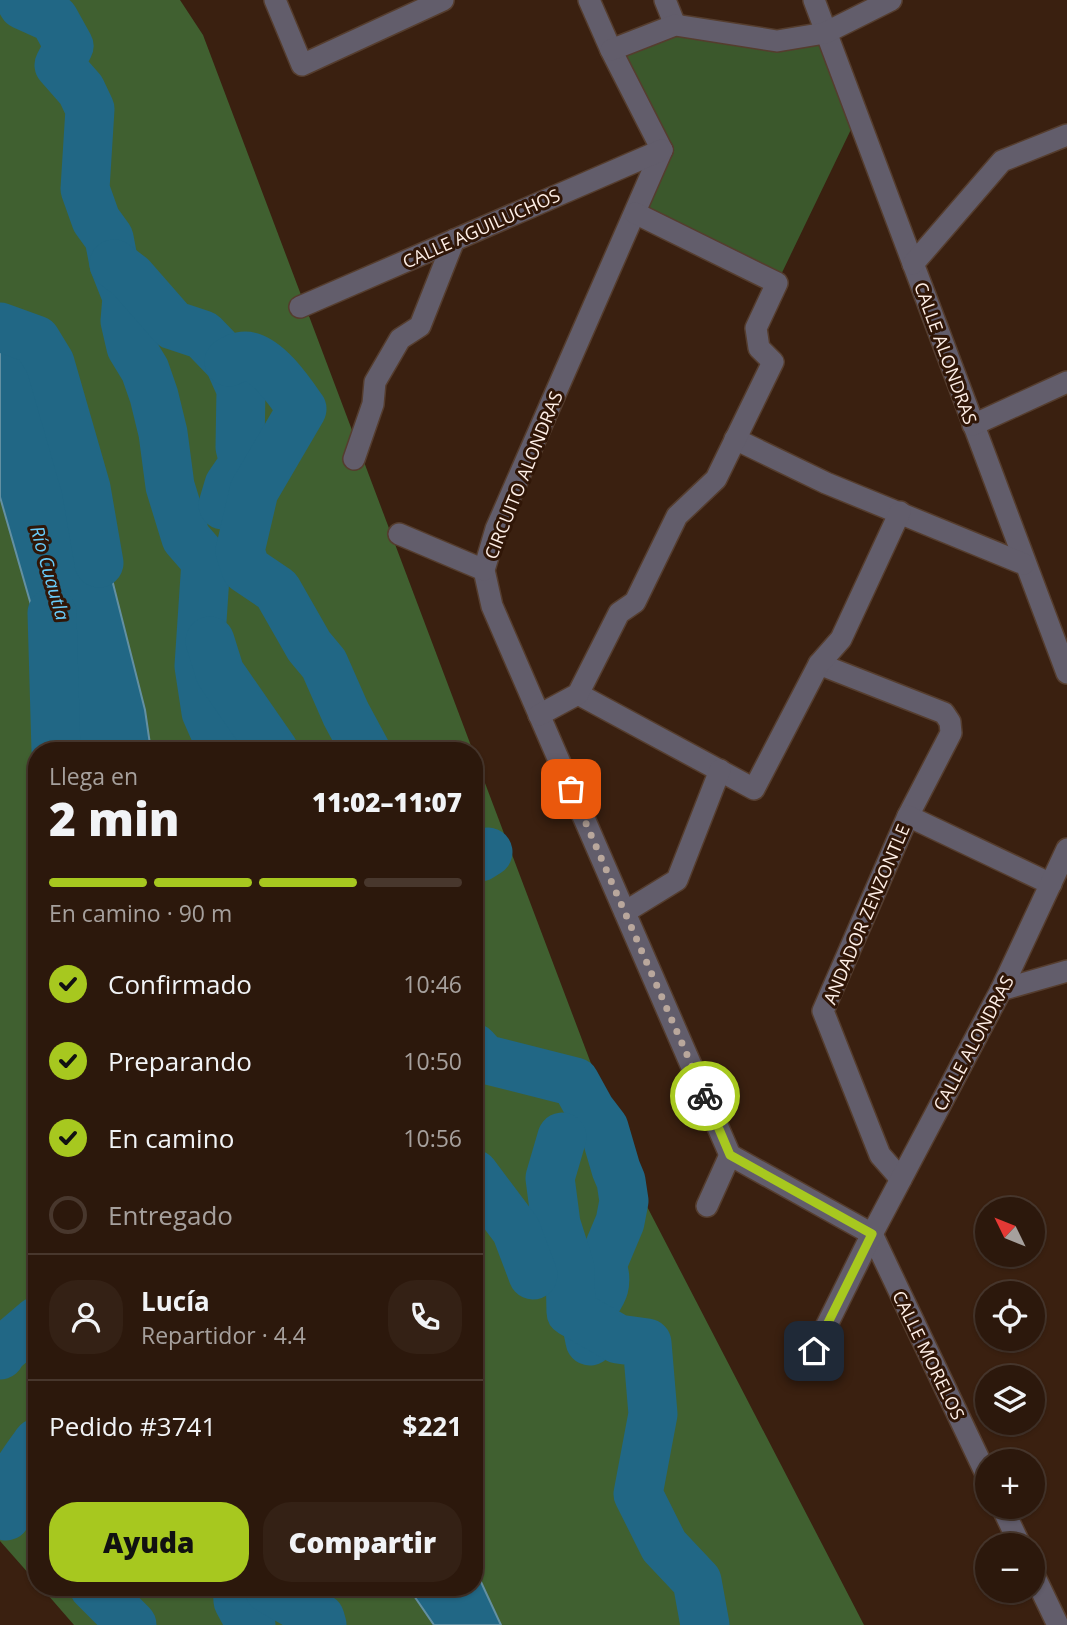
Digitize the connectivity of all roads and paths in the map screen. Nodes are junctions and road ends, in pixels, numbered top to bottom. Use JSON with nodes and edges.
{"nodes":[{"id":1,"x":275,"y":0,"type":"edge"},
{"id":2,"x":443,"y":0,"type":"edge"},
{"id":3,"x":589,"y":0,"type":"edge"},
{"id":4,"x":665,"y":0,"type":"edge"},
{"id":5,"x":814,"y":0,"type":"edge"},
{"id":6,"x":891,"y":0,"type":"edge"},
{"id":7,"x":675,"y":25,"type":"junction"},
{"id":8,"x":825,"y":33,"type":"junction"},
{"id":9,"x":611,"y":50,"type":"junction"},
{"id":10,"x":1067,"y":135,"type":"edge"},
{"id":11,"x":662,"y":150,"type":"junction"},
{"id":12,"x":635,"y":214,"type":"junction"},
{"id":13,"x":454,"y":240,"type":"junction"},
{"id":14,"x":913,"y":264,"type":"junction"},
{"id":15,"x":300,"y":307,"type":"dead end"},
{"id":16,"x":1067,"y":382,"type":"edge"},
{"id":17,"x":973,"y":425,"type":"junction"},
{"id":18,"x":735,"y":439,"type":"junction"},
{"id":19,"x":354,"y":459,"type":"dead end"},
{"id":20,"x":900,"y":512,"type":"junction"},
{"id":21,"x":399,"y":534,"type":"dead end"},
{"id":22,"x":1024,"y":564,"type":"junction"},
{"id":23,"x":484,"y":570,"type":"junction"},
{"id":24,"x":819,"y":664,"type":"junction"},
{"id":25,"x":1067,"y":673,"type":"edge"},
{"id":26,"x":578,"y":694,"type":"junction"},
{"id":27,"x":539,"y":715,"type":"junction"},
{"id":28,"x":720,"y":770,"type":"junction"},
{"id":29,"x":908,"y":816,"type":"junction"},
{"id":30,"x":1067,"y":849,"type":"edge"},
{"id":31,"x":1051,"y":884,"type":"junction"},
{"id":32,"x":625,"y":912,"type":"junction"},
{"id":33,"x":1067,"y":971,"type":"edge"},
{"id":34,"x":1002,"y":990,"type":"junction"},
{"id":35,"x":730,"y":1155,"type":"junction"},
{"id":36,"x":901,"y":1179,"type":"junction"},
{"id":37,"x":707,"y":1206,"type":"dead end"},
{"id":38,"x":872,"y":1234,"type":"junction"},
{"id":39,"x":814,"y":1351,"type":"dead end"},
{"id":40,"x":975,"y":1451,"type":"edge"},
{"id":41,"x":1045,"y":1598,"type":"edge"},
{"id":42,"x":1058,"y":1625,"type":"edge"}],
"edges":[{"from":1,"to":2,"type":"street"},
{"from":3,"to":9,"type":"street"},
{"from":4,"to":7,"type":"street"},
{"from":5,"to":8,"type":"street","name":"CALLE ALONDRAS"},
{"from":6,"to":8,"type":"street"},
{"from":7,"to":8,"type":"street"},
{"from":7,"to":9,"type":"street"},
{"from":8,"to":14,"type":"street","name":"CALLE ALONDRAS"},
{"from":9,"to":11,"type":"street"},
{"from":10,"to":14,"type":"street"},
{"from":11,"to":12,"type":"street","name":"CIRCUITO ALONDRAS"},
{"from":11,"to":13,"type":"street","name":"CALLE AGUILUCHOS"},
{"from":12,"to":18,"type":"street"},
{"from":12,"to":23,"type":"street","name":"CIRCUITO ALONDRAS"},
{"from":13,"to":15,"type":"street","name":"CALLE AGUILUCHOS"},
{"from":13,"to":19,"type":"street"},
{"from":14,"to":17,"type":"street","name":"CALLE ALONDRAS"},
{"from":16,"to":17,"type":"street"},
{"from":17,"to":22,"type":"street","name":"CALLE ALONDRAS"},
{"from":18,"to":20,"type":"street"},
{"from":18,"to":26,"type":"street"},
{"from":20,"to":22,"type":"street"},
{"from":20,"to":24,"type":"street"},
{"from":21,"to":23,"type":"street"},
{"from":22,"to":25,"type":"street","name":"CALLE ALONDRAS"},
{"from":23,"to":27,"type":"street","name":"CIRCUITO ALONDRAS"},
{"from":24,"to":28,"type":"street"},
{"from":24,"to":29,"type":"street","name":"ANDADOR ZENZONTLE"},
{"from":26,"to":27,"type":"street"},
{"from":26,"to":28,"type":"street"},
{"from":27,"to":32,"type":"street","name":"CIRCUITO ALONDRAS"},
{"from":28,"to":32,"type":"street"},
{"from":29,"to":31,"type":"street"},
{"from":29,"to":36,"type":"street","name":"ANDADOR ZENZONTLE"},
{"from":30,"to":31,"type":"street","name":"CALLE ALONDRAS"},
{"from":31,"to":34,"type":"street","name":"CALLE ALONDRAS"},
{"from":32,"to":35,"type":"street","name":"CIRCUITO ALONDRAS"},
{"from":33,"to":34,"type":"street"},
{"from":34,"to":36,"type":"street","name":"CALLE ALONDRAS"},
{"from":35,"to":37,"type":"street"},
{"from":35,"to":38,"type":"street"},
{"from":36,"to":38,"type":"street","name":"CALLE ALONDRAS"},
{"from":38,"to":39,"type":"street","name":"CALLE ALONDRAS"},
{"from":38,"to":40,"type":"street","name":"CALLE MORELOS"},
{"from":41,"to":42,"type":"street"}]}
